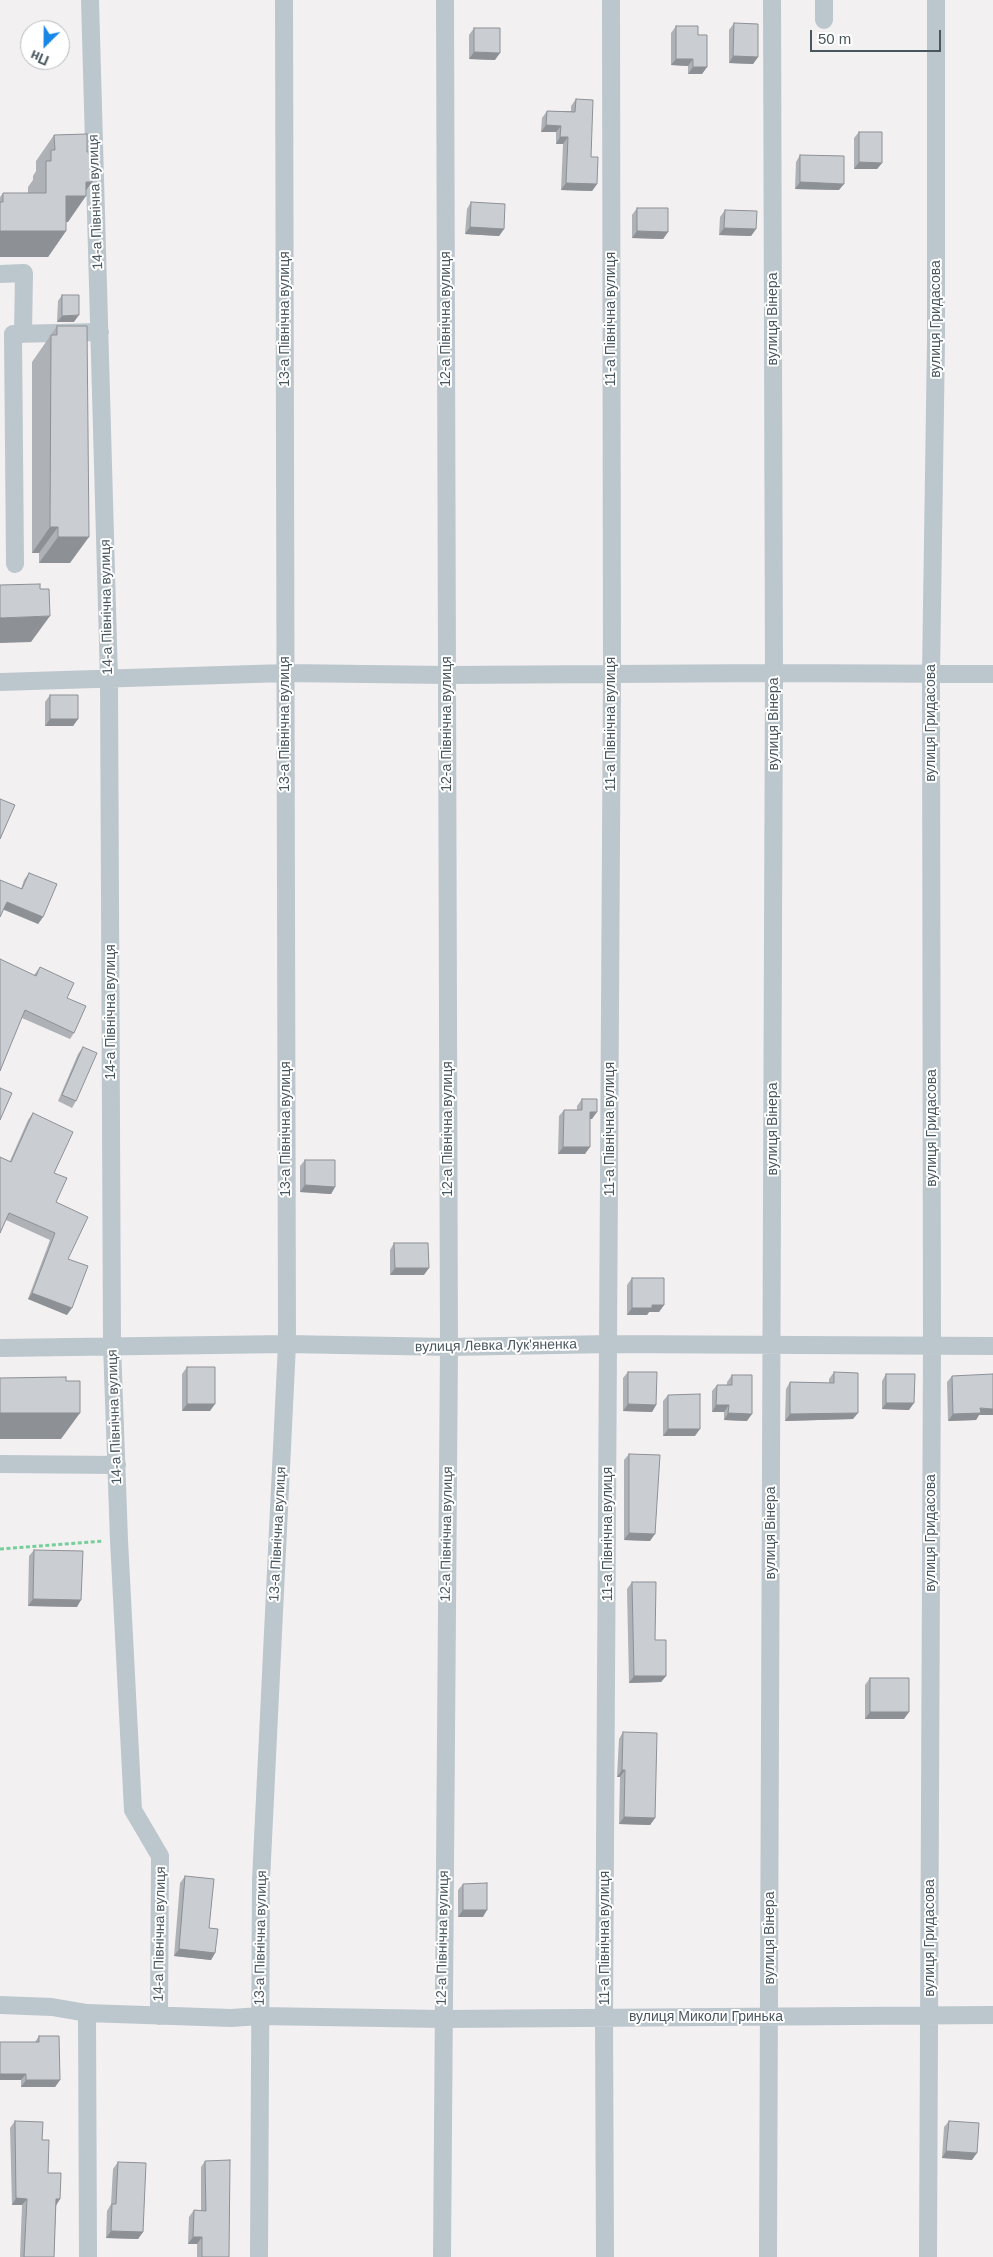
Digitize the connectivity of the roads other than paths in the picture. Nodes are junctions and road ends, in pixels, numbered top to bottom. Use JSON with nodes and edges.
{"nodes":[{"id":1,"x":90,"y":0,"type":"edge"},
{"id":2,"x":284,"y":0,"type":"edge"},
{"id":3,"x":445,"y":0,"type":"edge"},
{"id":4,"x":611,"y":0,"type":"edge"},
{"id":5,"x":772,"y":0,"type":"edge"},
{"id":6,"x":824,"y":0,"type":"edge"},
{"id":7,"x":936,"y":0,"type":"edge"},
{"id":8,"x":824,"y":20,"type":"dead end"},
{"id":9,"x":0,"y":274,"type":"edge"},
{"id":10,"x":100,"y":332,"type":"junction"},
{"id":11,"x":23,"y":334,"type":"junction"},
{"id":12,"x":15,"y":564,"type":"dead end"},
{"id":13,"x":774,"y":672,"type":"junction"},
{"id":14,"x":285,"y":673,"type":"junction"},
{"id":15,"x":612,"y":673,"type":"junction"},
{"id":16,"x":931,"y":674,"type":"junction"},
{"id":17,"x":993,"y":674,"type":"edge"},
{"id":18,"x":447,"y":675,"type":"junction"},
{"id":19,"x":109,"y":679,"type":"junction"},
{"id":20,"x":0,"y":682,"type":"edge"},
{"id":21,"x":287,"y":1344,"type":"junction"},
{"id":22,"x":609,"y":1344,"type":"junction"},
{"id":23,"x":112,"y":1345,"type":"junction"},
{"id":24,"x":772,"y":1345,"type":"junction"},
{"id":25,"x":932,"y":1345,"type":"junction"},
{"id":26,"x":993,"y":1346,"type":"edge"},
{"id":27,"x":449,"y":1347,"type":"junction"},
{"id":28,"x":0,"y":1348,"type":"edge"},
{"id":29,"x":0,"y":1464,"type":"edge"},
{"id":30,"x":117,"y":1465,"type":"junction"},
{"id":31,"x":0,"y":2005,"type":"edge"},
{"id":32,"x":87,"y":2013,"type":"junction"},
{"id":33,"x":993,"y":2015,"type":"edge"},
{"id":34,"x":159,"y":2016,"type":"junction"},
{"id":35,"x":260,"y":2016,"type":"junction"},
{"id":36,"x":930,"y":2016,"type":"junction"},
{"id":37,"x":604,"y":2017,"type":"junction"},
{"id":38,"x":442,"y":2018,"type":"junction"},
{"id":39,"x":770,"y":2018,"type":"junction"},
{"id":40,"x":88,"y":2257,"type":"edge"},
{"id":41,"x":259,"y":2257,"type":"edge"},
{"id":42,"x":442,"y":2257,"type":"edge"},
{"id":43,"x":605,"y":2257,"type":"edge"},
{"id":44,"x":768,"y":2257,"type":"edge"},
{"id":45,"x":928,"y":2257,"type":"edge"}],
"edges":[{"from":1,"to":10,"type":"street","name":"14-а Північна вулиця"},
{"from":2,"to":14,"type":"street","name":"13-а Північна вулиця"},
{"from":3,"to":18,"type":"street","name":"12-а Північна вулиця"},
{"from":4,"to":15,"type":"street","name":"11-а Північна вулиця"},
{"from":5,"to":13,"type":"street","name":"вулиця Вінера"},
{"from":6,"to":8,"type":"street"},
{"from":7,"to":16,"type":"street","name":"вулиця Гридасова"},
{"from":9,"to":11,"type":"street"},
{"from":10,"to":11,"type":"street"},
{"from":10,"to":19,"type":"street","name":"14-а Північна вулиця"},
{"from":11,"to":12,"type":"street"},
{"from":13,"to":15,"type":"street"},
{"from":13,"to":16,"type":"street"},
{"from":13,"to":24,"type":"street","name":"вулиця Вінера"},
{"from":14,"to":18,"type":"street"},
{"from":14,"to":19,"type":"street"},
{"from":14,"to":21,"type":"street","name":"13-а Північна вулиця"},
{"from":15,"to":18,"type":"street"},
{"from":15,"to":22,"type":"street","name":"11-а Північна вулиця"},
{"from":16,"to":17,"type":"street"},
{"from":16,"to":25,"type":"street","name":"вулиця Гридасова"},
{"from":18,"to":27,"type":"street","name":"12-а Північна вулиця"},
{"from":19,"to":20,"type":"street"},
{"from":19,"to":23,"type":"street","name":"14-а Північна вулиця"},
{"from":21,"to":23,"type":"street","name":"вулиця Левка Лук'яненка"},
{"from":21,"to":27,"type":"street","name":"вулиця Левка Лук'яненка"},
{"from":21,"to":35,"type":"street","name":"13-а Північна вулиця"},
{"from":22,"to":24,"type":"street","name":"вулиця Левка Лук'яненка"},
{"from":22,"to":27,"type":"street","name":"вулиця Левка Лук'яненка"},
{"from":22,"to":37,"type":"street","name":"11-а Північна вулиця"},
{"from":23,"to":28,"type":"street","name":"вулиця Левка Лук'яненка"},
{"from":23,"to":30,"type":"street","name":"14-а Північна вулиця"},
{"from":24,"to":25,"type":"street","name":"вулиця Левка Лук'яненка"},
{"from":24,"to":39,"type":"street","name":"вулиця Вінера"},
{"from":25,"to":26,"type":"street","name":"вулиця Левка Лук'яненка"},
{"from":25,"to":36,"type":"street","name":"вулиця Гридасова"},
{"from":27,"to":38,"type":"street","name":"12-а Північна вулиця"},
{"from":29,"to":30,"type":"street"},
{"from":30,"to":34,"type":"street","name":"14-а Північна вулиця"},
{"from":31,"to":32,"type":"street","name":"вулиця Миколи Гринька"},
{"from":32,"to":34,"type":"street","name":"вулиця Миколи Гринька"},
{"from":32,"to":40,"type":"street"},
{"from":33,"to":36,"type":"street","name":"вулиця Миколи Гринька"},
{"from":34,"to":35,"type":"street","name":"вулиця Миколи Гринька"},
{"from":35,"to":38,"type":"street","name":"вулиця Миколи Гринька"},
{"from":35,"to":41,"type":"street","name":"13-а Північна вулиця"},
{"from":36,"to":39,"type":"street","name":"вулиця Миколи Гринька"},
{"from":36,"to":45,"type":"street","name":"вулиця Гридасова"},
{"from":37,"to":38,"type":"street","name":"вулиця Миколи Гринька"},
{"from":37,"to":39,"type":"street","name":"вулиця Миколи Гринька"},
{"from":37,"to":43,"type":"street","name":"11-а Північна вулиця"},
{"from":38,"to":42,"type":"street","name":"12-а Північна вулиця"},
{"from":39,"to":44,"type":"street","name":"вулиця Вінера"}]}
